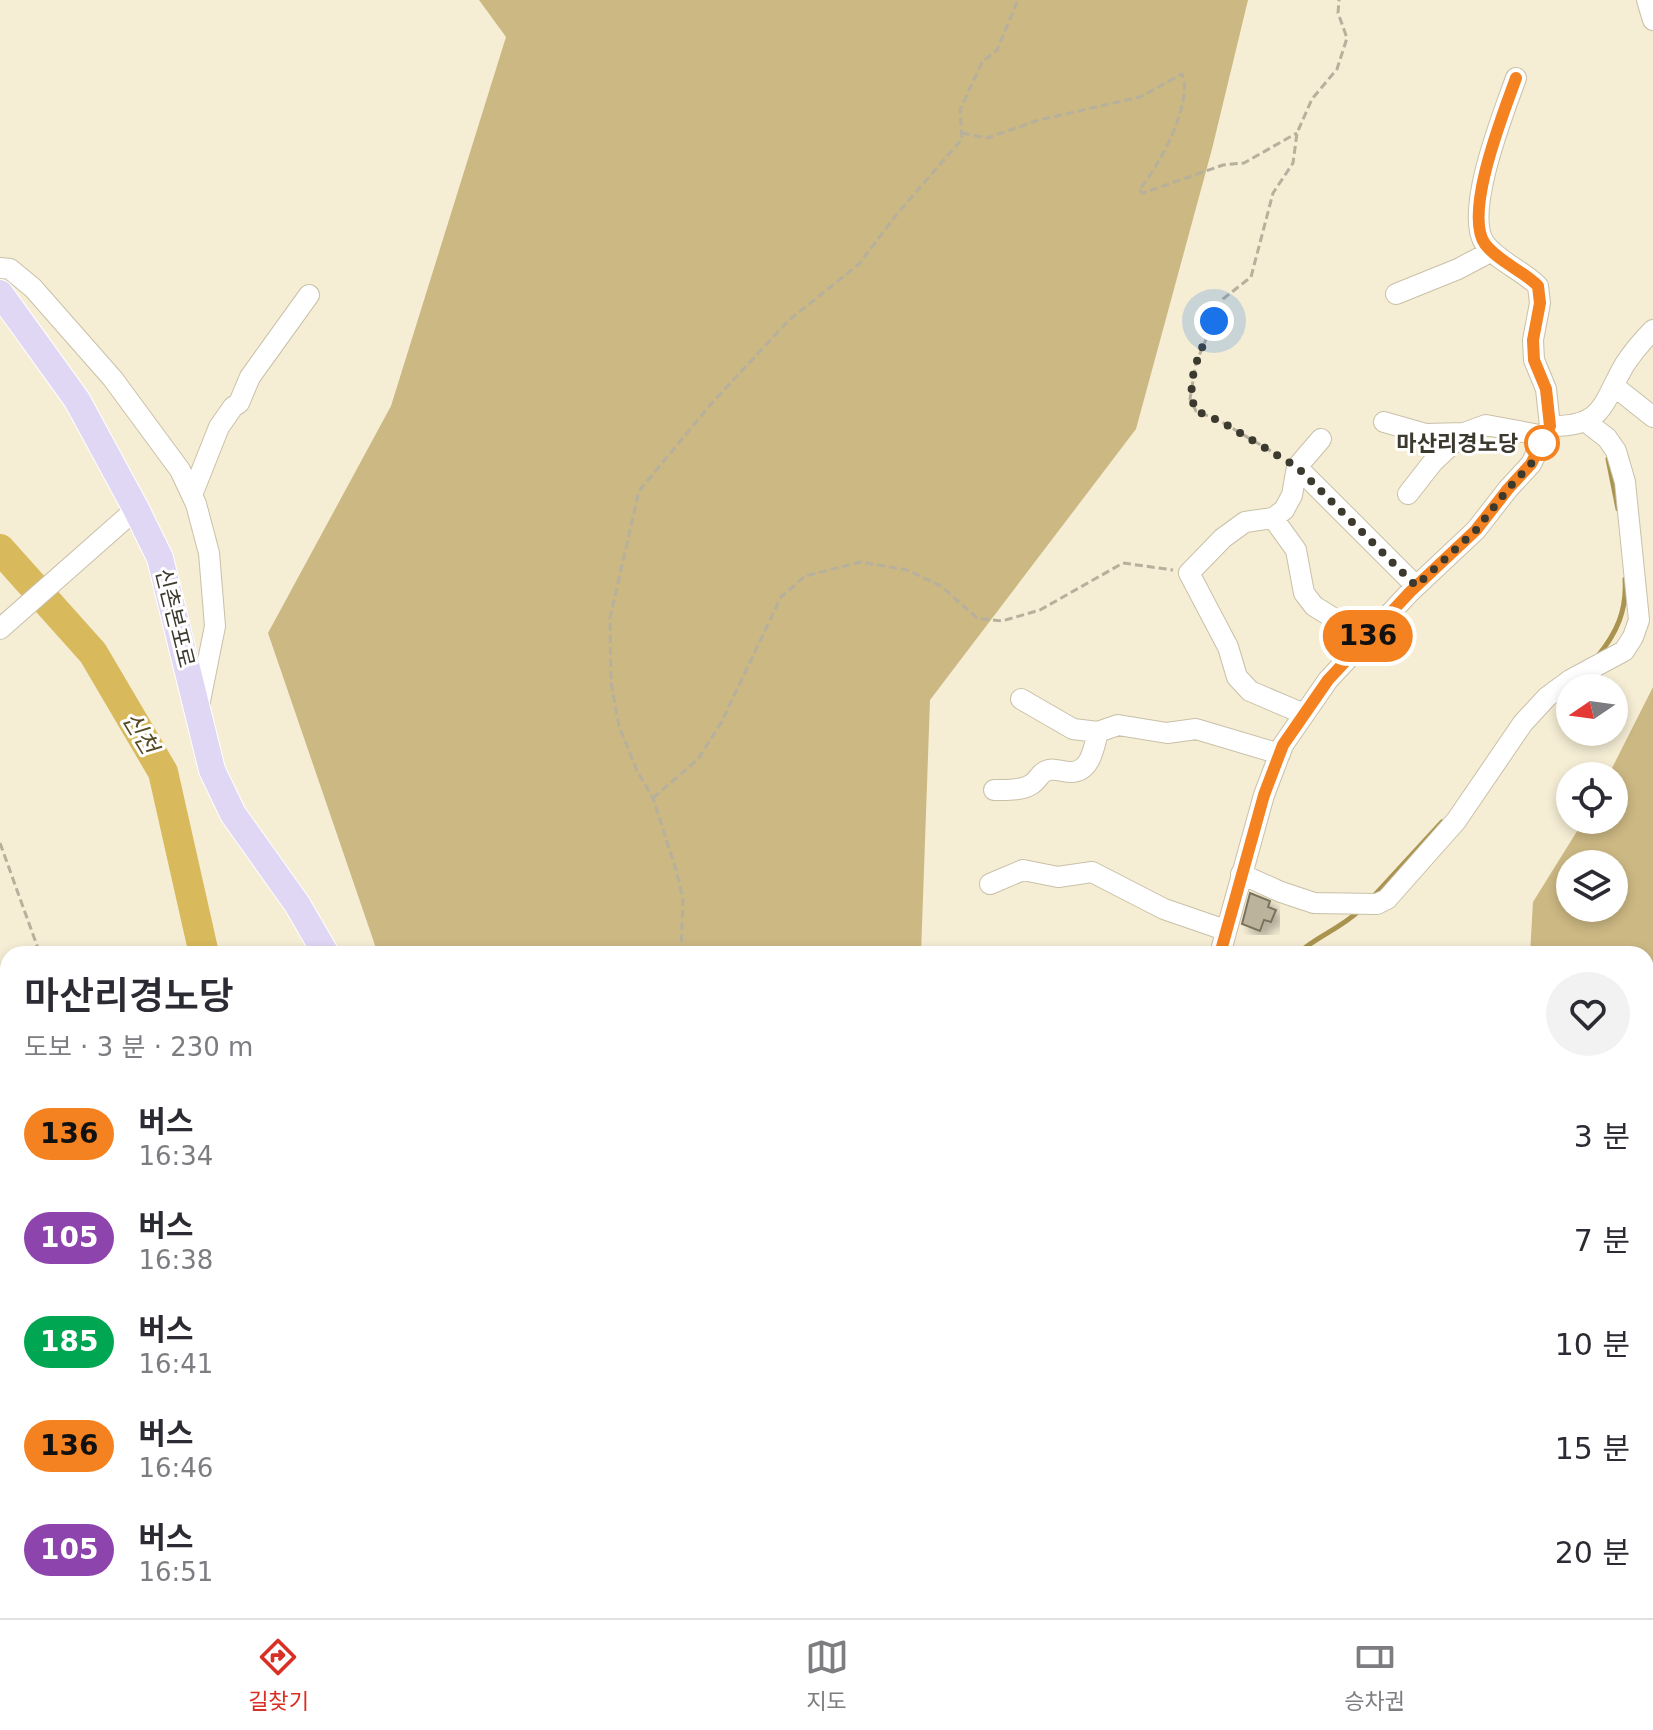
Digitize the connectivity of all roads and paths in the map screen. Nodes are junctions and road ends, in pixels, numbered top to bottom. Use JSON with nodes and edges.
{"nodes":[{"id":1,"x":1018,"y":0,"type":"edge"},
{"id":2,"x":1339,"y":0,"type":"edge"},
{"id":3,"x":1647,"y":0,"type":"edge"},
{"id":4,"x":1653,"y":20,"type":"edge"},
{"id":5,"x":1516,"y":78,"type":"dead end"},
{"id":6,"x":962,"y":133,"type":"junction"},
{"id":7,"x":1297,"y":133,"type":"junction"},
{"id":8,"x":1492,"y":251,"type":"junction"},
{"id":9,"x":0,"y":268,"type":"edge"},
{"id":10,"x":0,"y":293,"type":"edge"},
{"id":11,"x":1396,"y":294,"type":"dead end"},
{"id":12,"x":309,"y":295,"type":"dead end"},
{"id":13,"x":1653,"y":330,"type":"edge"},
{"id":14,"x":1614,"y":386,"type":"junction"},
{"id":15,"x":1653,"y":417,"type":"edge"},
{"id":16,"x":1585,"y":421,"type":"junction"},
{"id":17,"x":1384,"y":422,"type":"dead end"},
{"id":18,"x":1548,"y":431,"type":"junction"},
{"id":19,"x":1464,"y":433,"type":"junction"},
{"id":20,"x":1321,"y":439,"type":"dead end"},
{"id":21,"x":1297,"y":467,"type":"junction"},
{"id":22,"x":1408,"y":494,"type":"dead end"},
{"id":23,"x":192,"y":495,"type":"junction"},
{"id":24,"x":136,"y":509,"type":"junction"},
{"id":25,"x":1273,"y":518,"type":"junction"},
{"id":26,"x":1189,"y":573,"type":"junction"},
{"id":27,"x":1416,"y":586,"type":"junction"},
{"id":28,"x":0,"y":629,"type":"edge"},
{"id":29,"x":1367,"y":639,"type":"junction"},
{"id":30,"x":1021,"y":699,"type":"dead end"},
{"id":31,"x":198,"y":710,"type":"junction"},
{"id":32,"x":1304,"y":714,"type":"junction"},
{"id":33,"x":1098,"y":732,"type":"junction"},
{"id":34,"x":1280,"y":754,"type":"junction"},
{"id":35,"x":994,"y":790,"type":"dead end"},
{"id":36,"x":653,"y":798,"type":"junction"},
{"id":37,"x":0,"y":843,"type":"edge"},
{"id":38,"x":1241,"y":874,"type":"junction"},
{"id":39,"x":990,"y":884,"type":"dead end"},
{"id":40,"x":1225,"y":930,"type":"junction"},
{"id":41,"x":37,"y":946,"type":"edge"},
{"id":42,"x":321,"y":946,"type":"edge"},
{"id":43,"x":681,"y":946,"type":"edge"},
{"id":44,"x":1222,"y":946,"type":"edge"}],
"edges":[{"from":1,"to":6,"type":"path"},
{"from":2,"to":7,"type":"path"},
{"from":3,"to":4,"type":"street"},
{"from":5,"to":8,"type":"street"},
{"from":6,"to":7,"type":"path"},
{"from":6,"to":36,"type":"path"},
{"from":7,"to":21,"type":"path"},
{"from":8,"to":11,"type":"street"},
{"from":8,"to":18,"type":"street"},
{"from":9,"to":23,"type":"street"},
{"from":10,"to":24,"type":"main road","name":"신촌본포로"},
{"from":12,"to":23,"type":"street"},
{"from":13,"to":14,"type":"street"},
{"from":14,"to":15,"type":"street"},
{"from":14,"to":16,"type":"street"},
{"from":16,"to":18,"type":"street"},
{"from":16,"to":38,"type":"street"},
{"from":17,"to":19,"type":"street"},
{"from":18,"to":19,"type":"street"},
{"from":18,"to":27,"type":"street"},
{"from":19,"to":22,"type":"street"},
{"from":20,"to":21,"type":"street"},
{"from":21,"to":25,"type":"street"},
{"from":21,"to":27,"type":"street"},
{"from":23,"to":31,"type":"street"},
{"from":24,"to":28,"type":"street"},
{"from":24,"to":31,"type":"main road","name":"신촌본포로"},
{"from":25,"to":26,"type":"street"},
{"from":25,"to":29,"type":"street"},
{"from":26,"to":32,"type":"street"},
{"from":26,"to":36,"type":"path"},
{"from":27,"to":29,"type":"street"},
{"from":29,"to":32,"type":"street"},
{"from":30,"to":33,"type":"street"},
{"from":31,"to":42,"type":"main road","name":"신촌본포로"},
{"from":32,"to":34,"type":"street"},
{"from":33,"to":34,"type":"street"},
{"from":33,"to":35,"type":"street"},
{"from":34,"to":38,"type":"street"},
{"from":36,"to":43,"type":"path"},
{"from":37,"to":41,"type":"path"},
{"from":38,"to":40,"type":"street"},
{"from":39,"to":40,"type":"street"},
{"from":40,"to":44,"type":"street"}]}
